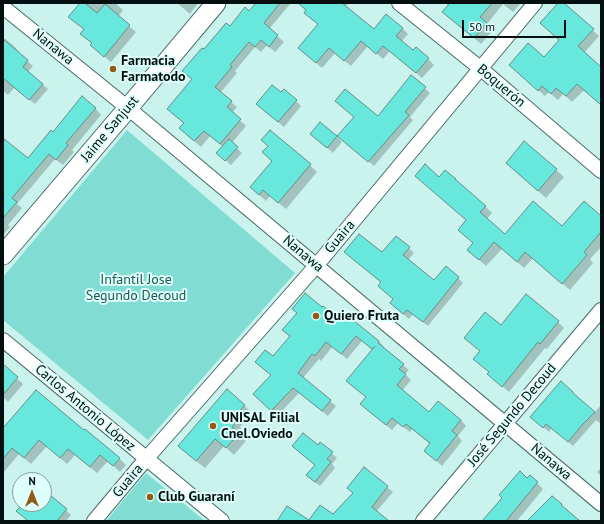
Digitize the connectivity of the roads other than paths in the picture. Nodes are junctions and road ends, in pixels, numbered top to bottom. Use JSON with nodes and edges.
{"nodes":[{"id":1,"x":216,"y":3,"type":"edge"},
{"id":2,"x":400,"y":3,"type":"edge"},
{"id":3,"x":534,"y":3,"type":"edge"},
{"id":4,"x":3,"y":6,"type":"edge"},
{"id":5,"x":480,"y":68,"type":"junction"},
{"id":6,"x":128,"y":108,"type":"junction"},
{"id":7,"x":601,"y":171,"type":"edge"},
{"id":8,"x":3,"y":255,"type":"edge"},
{"id":9,"x":316,"y":266,"type":"junction"},
{"id":10,"x":601,"y":310,"type":"edge"},
{"id":11,"x":3,"y":340,"type":"edge"},
{"id":12,"x":504,"y":423,"type":"junction"},
{"id":13,"x":146,"y":459,"type":"junction"},
{"id":14,"x":601,"y":504,"type":"edge"},
{"id":15,"x":94,"y":521,"type":"edge"},
{"id":16,"x":222,"y":521,"type":"edge"},
{"id":17,"x":423,"y":521,"type":"edge"}],
"edges":[{"from":1,"to":6,"type":"main road","name":"Jaime Sanjust"},
{"from":2,"to":5,"type":"street","name":"Boquerón"},
{"from":3,"to":5,"type":"street","name":"Guaira"},
{"from":4,"to":6,"type":"street","name":"Nanawa"},
{"from":5,"to":7,"type":"street","name":"Boquerón"},
{"from":5,"to":9,"type":"street","name":"Guaira"},
{"from":6,"to":8,"type":"main road","name":"Jaime Sanjust"},
{"from":6,"to":9,"type":"street","name":"Nanawa"},
{"from":9,"to":12,"type":"street","name":"Nanawa"},
{"from":9,"to":13,"type":"street","name":"Guaira"},
{"from":10,"to":12,"type":"street","name":"José Segundo Decoud"},
{"from":11,"to":13,"type":"street","name":"Carlos Antonio López"},
{"from":12,"to":14,"type":"street","name":"Nanawa"},
{"from":12,"to":17,"type":"street","name":"José Segundo Decoud"},
{"from":13,"to":15,"type":"street","name":"Guaira"},
{"from":13,"to":16,"type":"street","name":"Carlos Antonio López"}]}
